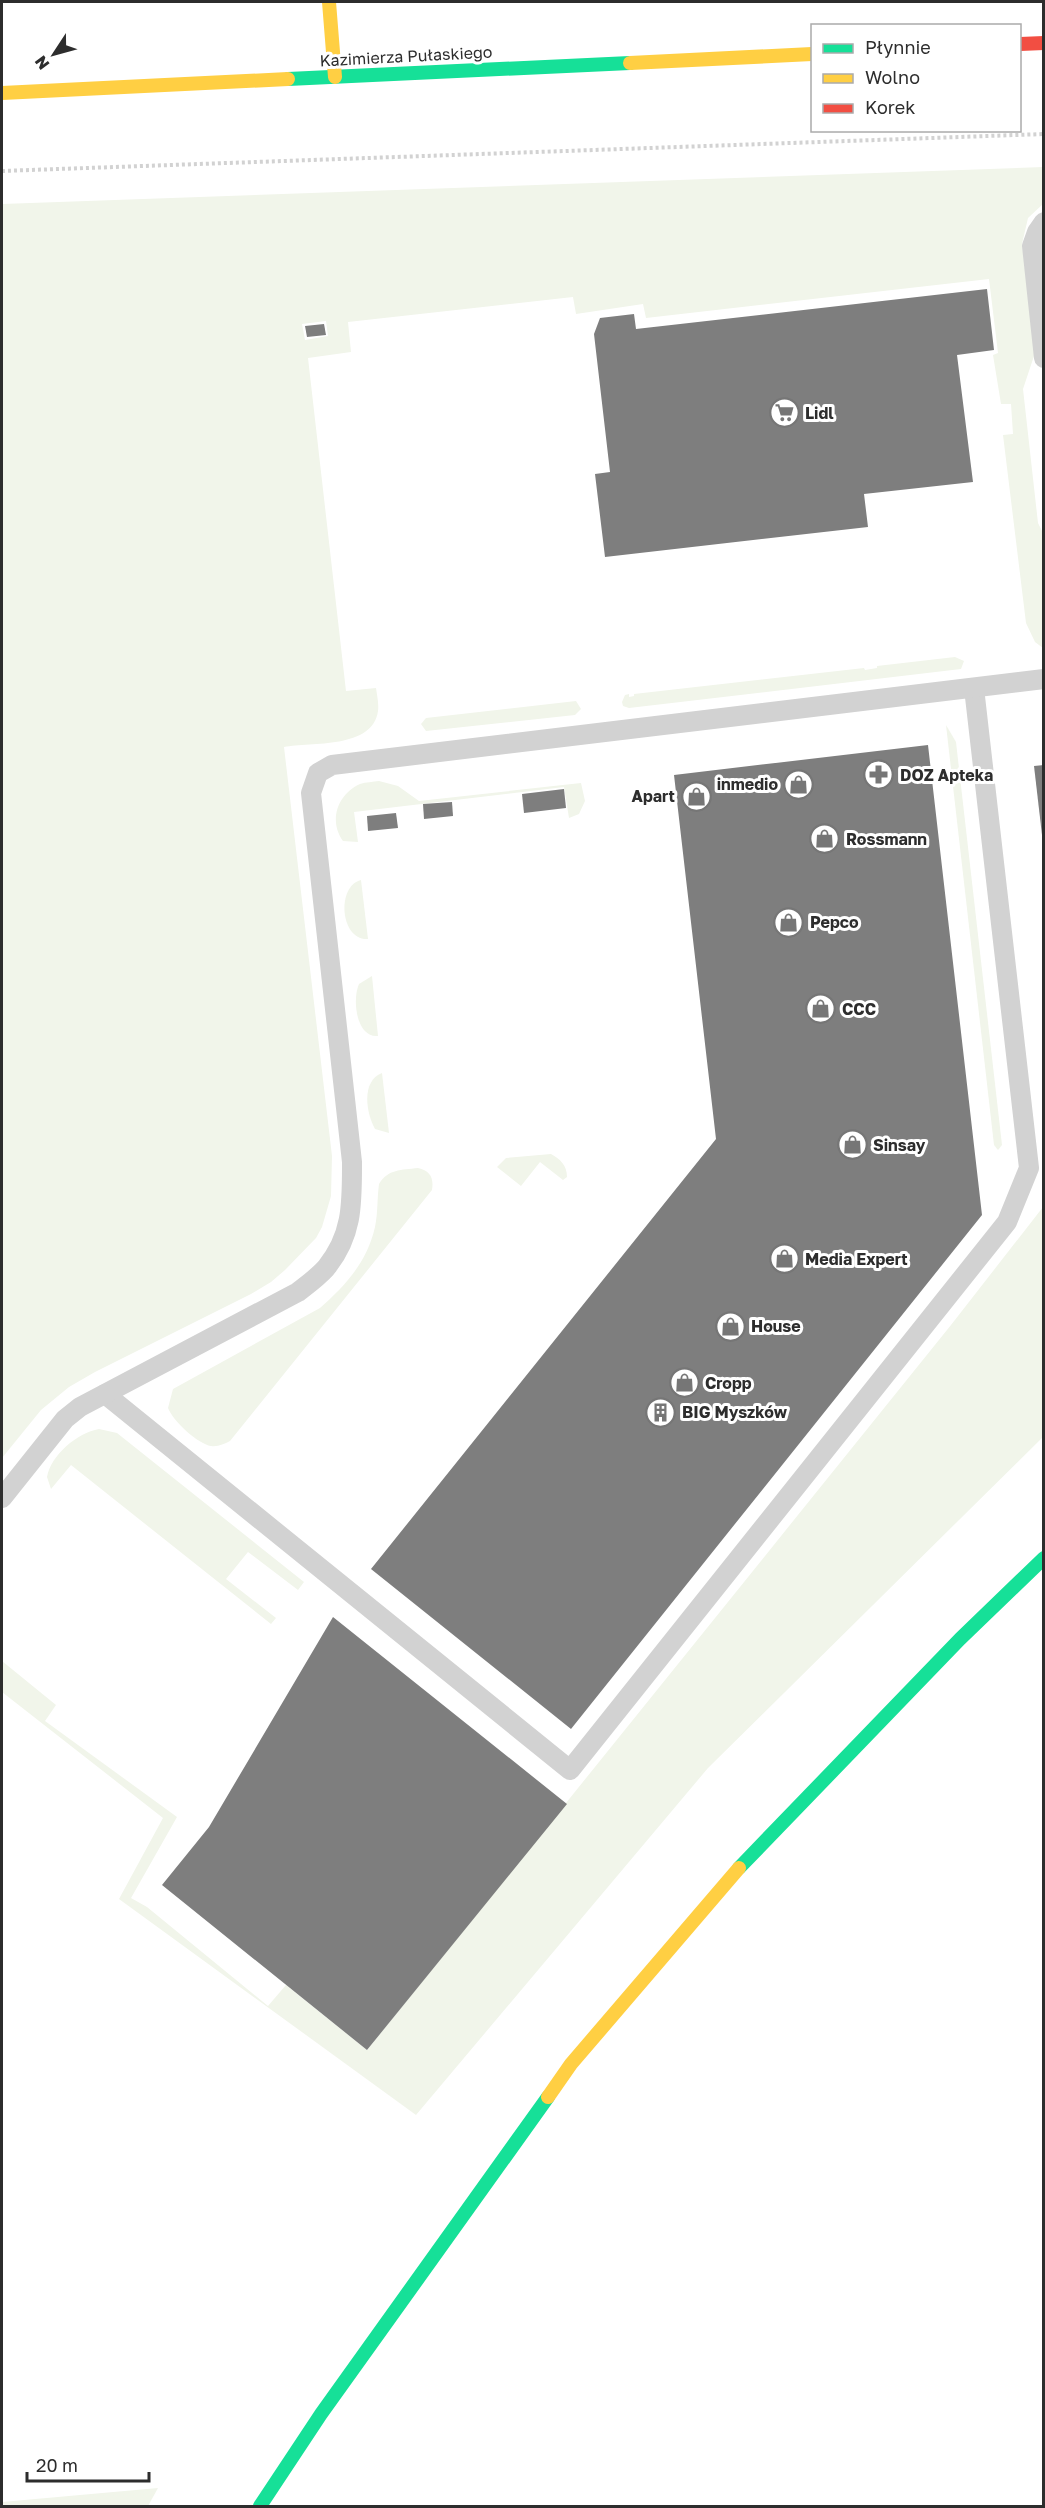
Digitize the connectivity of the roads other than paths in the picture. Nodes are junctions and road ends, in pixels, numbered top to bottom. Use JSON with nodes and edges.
{"nodes":[{"id":1,"x":329,"y":2,"type":"edge"},
{"id":2,"x":1044,"y":43,"type":"edge"},
{"id":3,"x":1021,"y":44,"type":"edge"},
{"id":4,"x":811,"y":54,"type":"edge"},
{"id":5,"x":335,"y":77,"type":"junction"},
{"id":6,"x":2,"y":93,"type":"edge"},
{"id":7,"x":1044,"y":222,"type":"edge"},
{"id":8,"x":1044,"y":358,"type":"edge"},
{"id":9,"x":1044,"y":678,"type":"edge"},
{"id":10,"x":974,"y":688,"type":"junction"},
{"id":11,"x":105,"y":1394,"type":"junction"},
{"id":12,"x":2,"y":1498,"type":"edge"},
{"id":13,"x":1044,"y":1558,"type":"edge"},
{"id":14,"x":260,"y":2506,"type":"edge"}],
"edges":[{"from":1,"to":5,"type":"main road"},
{"from":2,"to":3,"type":"main road"},
{"from":4,"to":5,"type":"main road","name":"Kazimierza Pułaskiego"},
{"from":5,"to":6,"type":"main road","name":"Kazimierza Pułaskiego"},
{"from":7,"to":8,"type":"lane"},
{"from":9,"to":10,"type":"lane"},
{"from":10,"to":11,"type":"lane"},
{"from":10,"to":11,"type":"lane"},
{"from":11,"to":12,"type":"lane"},
{"from":13,"to":14,"type":"main road"}]}
